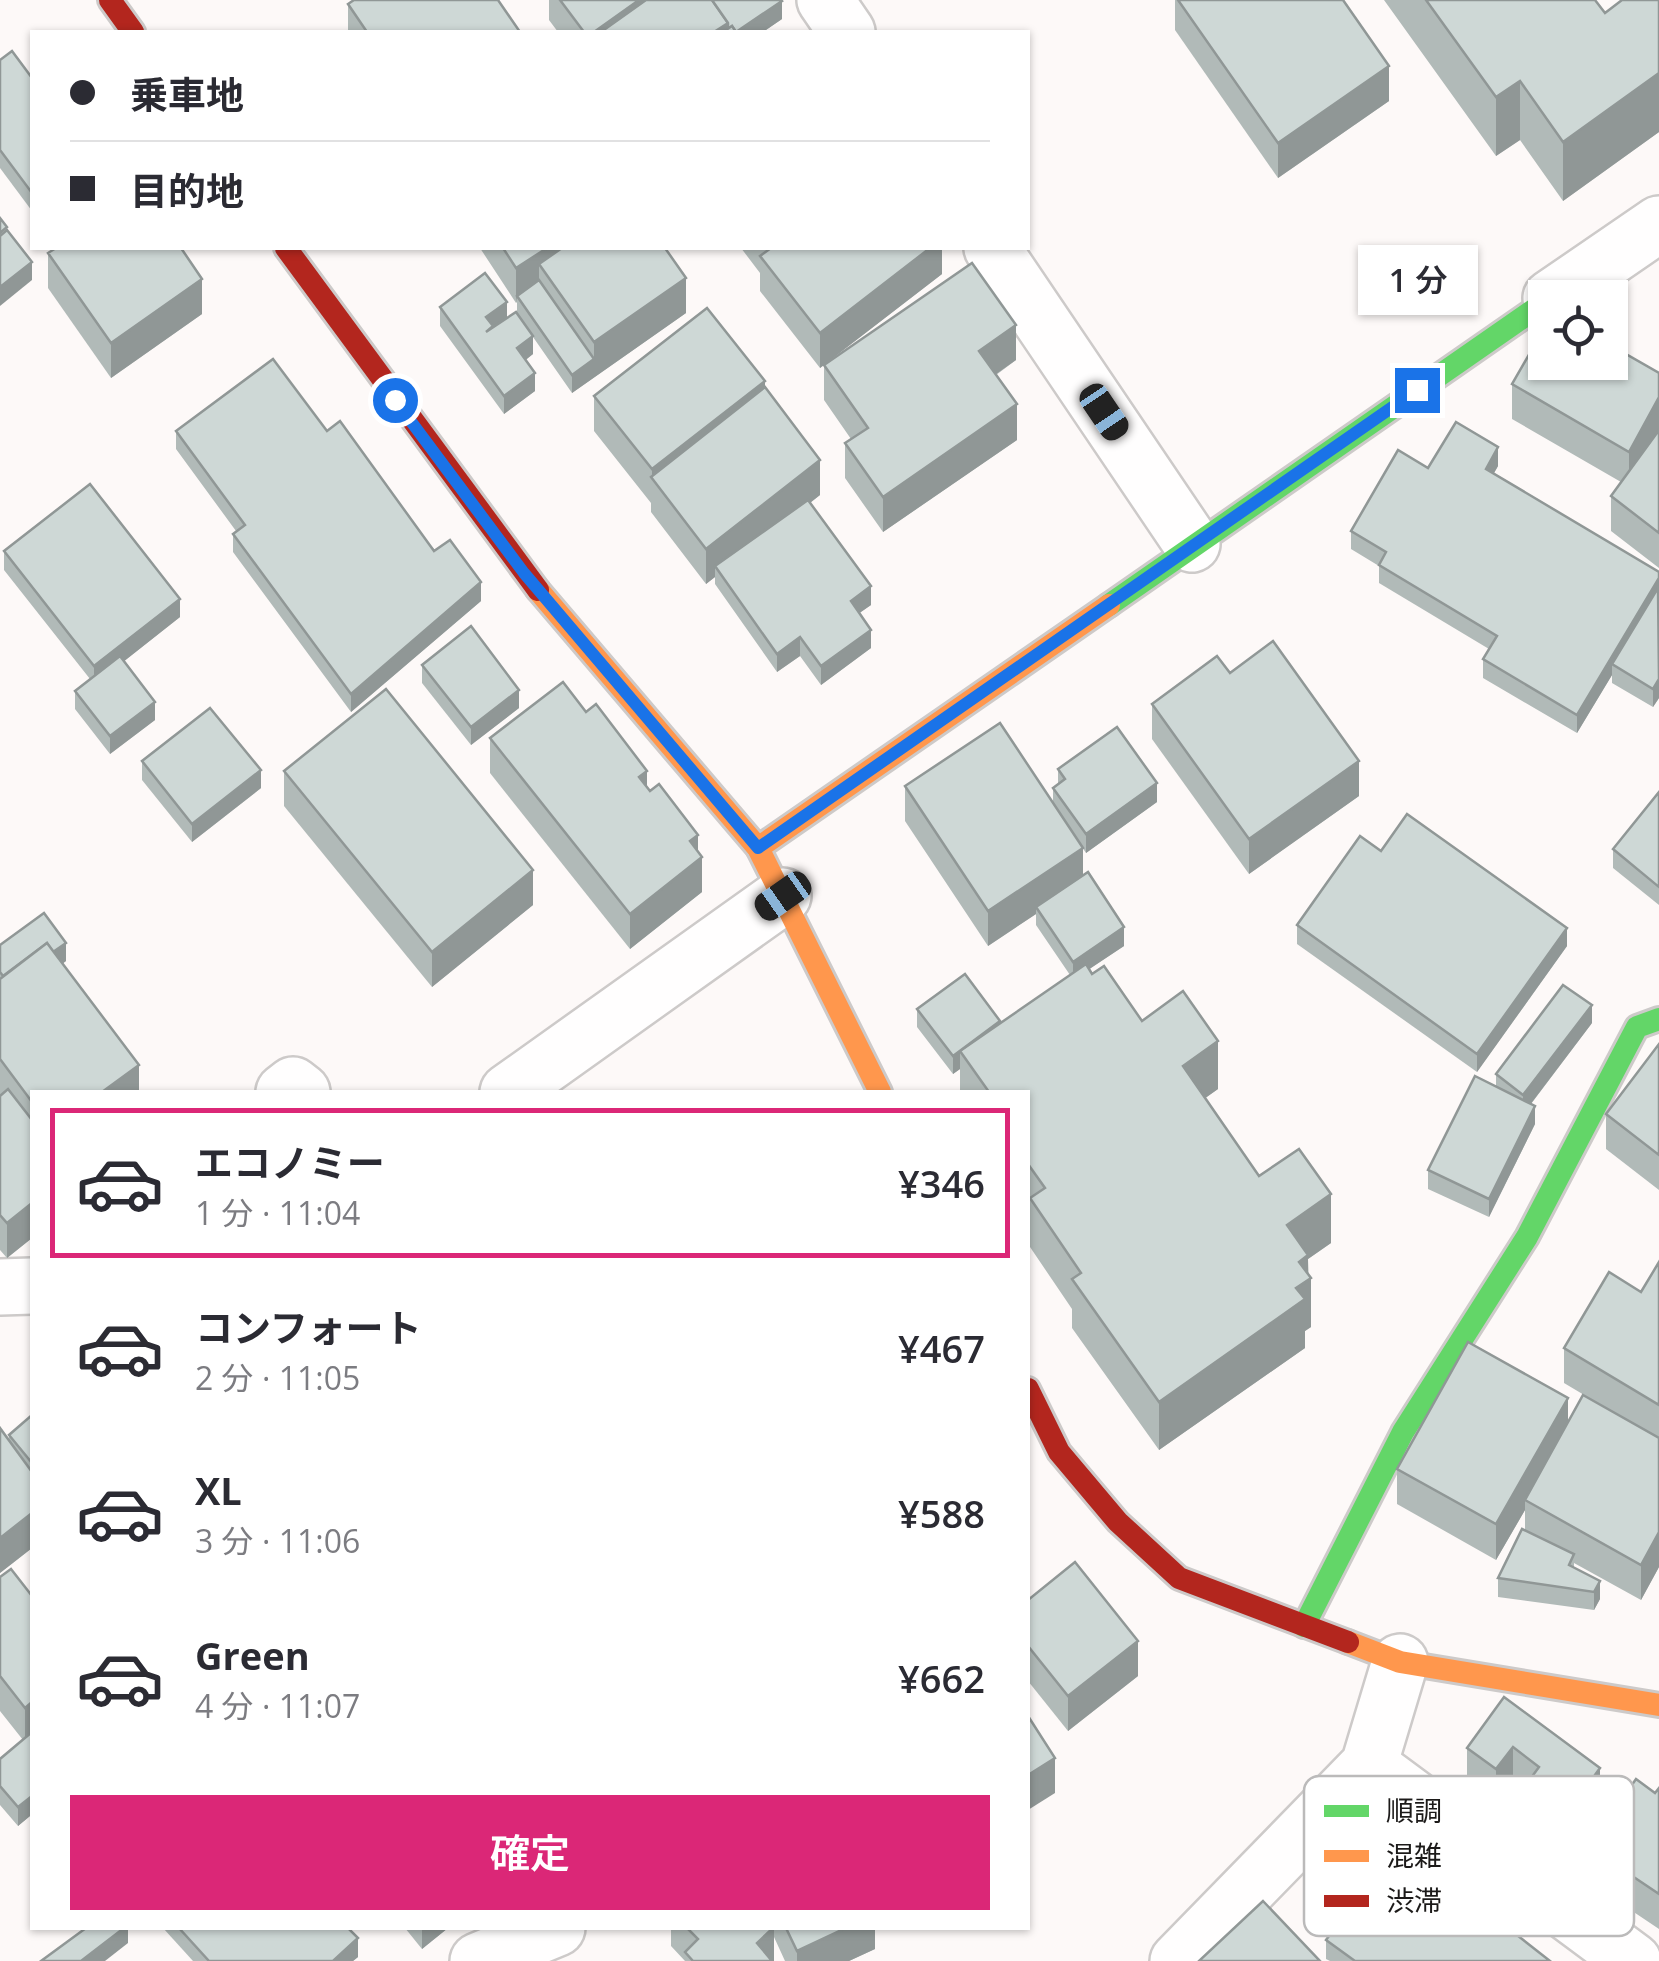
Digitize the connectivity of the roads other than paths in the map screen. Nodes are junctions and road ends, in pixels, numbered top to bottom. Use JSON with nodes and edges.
{"nodes":[{"id":1,"x":110,"y":0,"type":"edge"},
{"id":2,"x":132,"y":30,"type":"edge"},
{"id":3,"x":1659,"y":224,"type":"edge"},
{"id":4,"x":287,"y":250,"type":"edge"},
{"id":5,"x":993,"y":250,"type":"edge"},
{"id":6,"x":1578,"y":280,"type":"edge"},
{"id":7,"x":1528,"y":314,"type":"edge"},
{"id":8,"x":1192,"y":544,"type":"junction"},
{"id":9,"x":758,"y":848,"type":"junction"},
{"id":10,"x":783,"y":896,"type":"junction"},
{"id":11,"x":1659,"y":1018,"type":"edge"},
{"id":12,"x":511,"y":1090,"type":"edge"},
{"id":13,"x":879,"y":1090,"type":"edge"},
{"id":14,"x":30,"y":1286,"type":"edge"},
{"id":15,"x":0,"y":1287,"type":"edge"},
{"id":16,"x":1030,"y":1393,"type":"edge"},
{"id":17,"x":1304,"y":1626,"type":"junction"},
{"id":18,"x":1400,"y":1662,"type":"junction"},
{"id":19,"x":1659,"y":1704,"type":"edge"},
{"id":20,"x":1369,"y":1765,"type":"junction"},
{"id":21,"x":1358,"y":1776,"type":"edge"},
{"id":22,"x":1384,"y":1776,"type":"edge"},
{"id":23,"x":1304,"y":1832,"type":"edge"},
{"id":24,"x":554,"y":1930,"type":"edge"},
{"id":25,"x":561,"y":1930,"type":"edge"},
{"id":26,"x":1599,"y":1936,"type":"edge"},
{"id":27,"x":478,"y":1961,"type":"edge"},
{"id":28,"x":588,"y":1961,"type":"edge"},
{"id":29,"x":1178,"y":1961,"type":"edge"},
{"id":30,"x":1633,"y":1961,"type":"edge"}],
"edges":[{"from":1,"to":2,"type":"street"},
{"from":3,"to":6,"type":"street"},
{"from":4,"to":9,"type":"street"},
{"from":5,"to":8,"type":"street"},
{"from":7,"to":8,"type":"street"},
{"from":8,"to":9,"type":"street"},
{"from":9,"to":10,"type":"street"},
{"from":10,"to":12,"type":"street"},
{"from":10,"to":13,"type":"street"},
{"from":11,"to":17,"type":"street"},
{"from":14,"to":15,"type":"street"},
{"from":16,"to":17,"type":"street"},
{"from":17,"to":18,"type":"street"},
{"from":18,"to":19,"type":"street"},
{"from":18,"to":20,"type":"street"},
{"from":20,"to":21,"type":"street"},
{"from":20,"to":22,"type":"street"},
{"from":23,"to":29,"type":"street"},
{"from":24,"to":27,"type":"street"},
{"from":25,"to":28,"type":"street"},
{"from":26,"to":30,"type":"street"}]}
